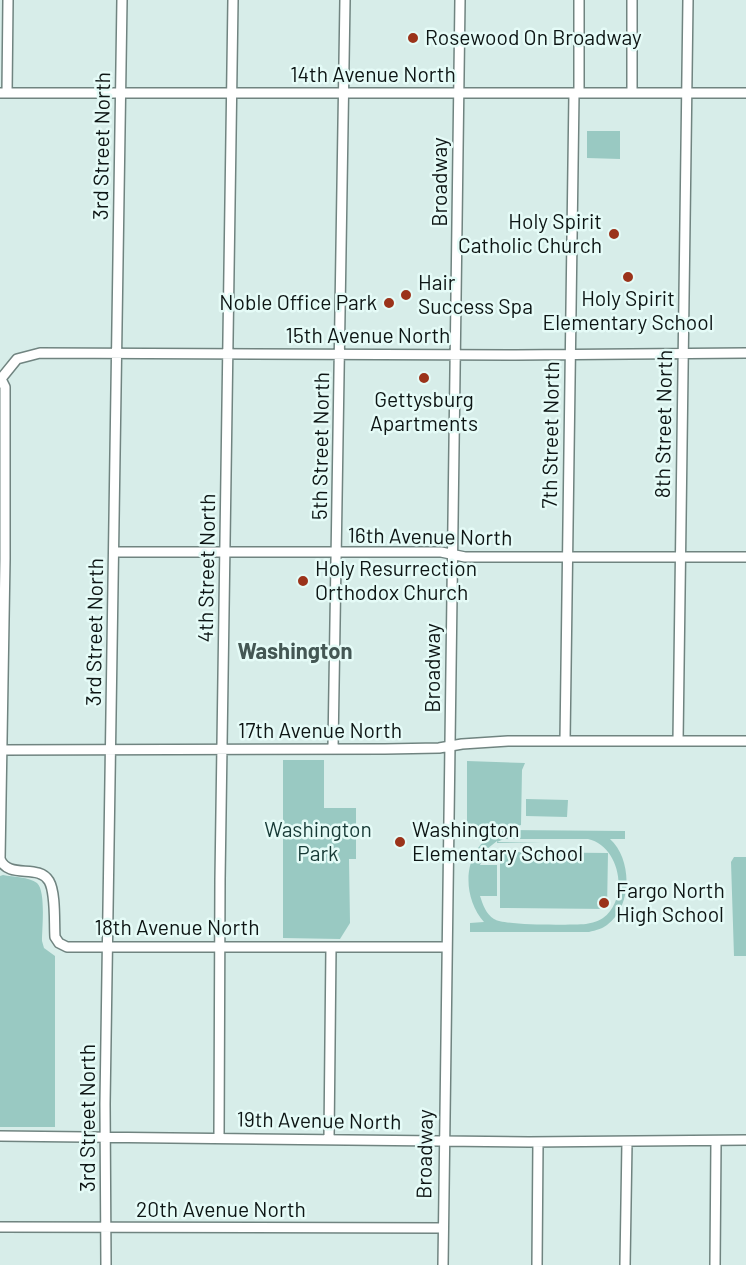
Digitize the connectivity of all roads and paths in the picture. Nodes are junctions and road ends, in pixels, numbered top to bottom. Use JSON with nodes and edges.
{"nodes":[{"id":1,"x":8,"y":0,"type":"edge"},
{"id":2,"x":122,"y":0,"type":"edge"},
{"id":3,"x":233,"y":0,"type":"edge"},
{"id":4,"x":345,"y":0,"type":"edge"},
{"id":5,"x":460,"y":0,"type":"edge"},
{"id":6,"x":579,"y":0,"type":"edge"},
{"id":7,"x":632,"y":0,"type":"edge"},
{"id":8,"x":688,"y":0,"type":"edge"},
{"id":9,"x":120,"y":92,"type":"junction"},
{"id":10,"x":344,"y":92,"type":"junction"},
{"id":11,"x":4,"y":93,"type":"edge"},
{"id":12,"x":232,"y":93,"type":"junction"},
{"id":13,"x":459,"y":93,"type":"junction"},
{"id":14,"x":577,"y":93,"type":"junction"},
{"id":15,"x":632,"y":93,"type":"junction"},
{"id":16,"x":686,"y":93,"type":"junction"},
{"id":17,"x":746,"y":93,"type":"edge"},
{"id":18,"x":746,"y":352,"type":"edge"},
{"id":19,"x":117,"y":354,"type":"junction"},
{"id":20,"x":228,"y":354,"type":"junction"},
{"id":21,"x":340,"y":354,"type":"junction"},
{"id":22,"x":457,"y":354,"type":"junction"},
{"id":23,"x":684,"y":354,"type":"junction"},
{"id":24,"x":571,"y":355,"type":"junction"},
{"id":25,"x":1,"y":380,"type":"edge"},
{"id":26,"x":3,"y":492,"type":"edge"},
{"id":27,"x":114,"y":552,"type":"junction"},
{"id":28,"x":225,"y":552,"type":"junction"},
{"id":29,"x":337,"y":552,"type":"junction"},
{"id":30,"x":452,"y":554,"type":"junction"},
{"id":31,"x":567,"y":557,"type":"junction"},
{"id":32,"x":680,"y":557,"type":"junction"},
{"id":33,"x":746,"y":557,"type":"edge"},
{"id":34,"x":565,"y":741,"type":"junction"},
{"id":35,"x":678,"y":741,"type":"junction"},
{"id":36,"x":746,"y":741,"type":"edge"},
{"id":37,"x":450,"y":746,"type":"junction"},
{"id":38,"x":333,"y":748,"type":"junction"},
{"id":39,"x":111,"y":749,"type":"junction"},
{"id":40,"x":222,"y":749,"type":"junction"},
{"id":41,"x":2,"y":750,"type":"junction"},
{"id":42,"x":0,"y":830,"type":"edge"},
{"id":43,"x":108,"y":946,"type":"junction"},
{"id":44,"x":219,"y":946,"type":"junction"},
{"id":45,"x":446,"y":946,"type":"junction"},
{"id":46,"x":331,"y":947,"type":"junction"},
{"id":47,"x":0,"y":1136,"type":"edge"},
{"id":48,"x":105,"y":1137,"type":"junction"},
{"id":49,"x":219,"y":1138,"type":"junction"},
{"id":50,"x":329,"y":1139,"type":"junction"},
{"id":51,"x":746,"y":1140,"type":"edge"},
{"id":52,"x":444,"y":1141,"type":"junction"},
{"id":53,"x":716,"y":1141,"type":"junction"},
{"id":54,"x":538,"y":1142,"type":"junction"},
{"id":55,"x":627,"y":1142,"type":"junction"},
{"id":56,"x":0,"y":1227,"type":"edge"},
{"id":57,"x":106,"y":1227,"type":"junction"},
{"id":58,"x":443,"y":1228,"type":"junction"},
{"id":59,"x":106,"y":1265,"type":"edge"},
{"id":60,"x":442,"y":1265,"type":"edge"},
{"id":61,"x":537,"y":1265,"type":"edge"},
{"id":62,"x":625,"y":1265,"type":"edge"},
{"id":63,"x":715,"y":1265,"type":"edge"}],
"edges":[{"from":1,"to":11,"type":"street"},
{"from":2,"to":9,"type":"street","name":"3rd Street North"},
{"from":3,"to":12,"type":"street","name":"4th Street North"},
{"from":4,"to":10,"type":"street","name":"5th Street North"},
{"from":5,"to":13,"type":"street","name":"Broadway"},
{"from":6,"to":14,"type":"street","name":"7th Street North"},
{"from":7,"to":15,"type":"street"},
{"from":8,"to":16,"type":"street","name":"8th Street North"},
{"from":9,"to":11,"type":"street","name":"14th Avenue North"},
{"from":9,"to":12,"type":"street","name":"14th Avenue North"},
{"from":9,"to":19,"type":"street","name":"3rd Street North"},
{"from":10,"to":12,"type":"street","name":"14th Avenue North"},
{"from":10,"to":13,"type":"street","name":"14th Avenue North"},
{"from":10,"to":21,"type":"street","name":"5th Street North"},
{"from":12,"to":20,"type":"street","name":"4th Street North"},
{"from":13,"to":14,"type":"street","name":"14th Avenue North"},
{"from":13,"to":22,"type":"street","name":"Broadway"},
{"from":14,"to":15,"type":"street","name":"14th Avenue North"},
{"from":14,"to":24,"type":"street","name":"7th Street North"},
{"from":15,"to":16,"type":"street","name":"14th Avenue North"},
{"from":16,"to":17,"type":"street","name":"14th Avenue North"},
{"from":16,"to":23,"type":"street","name":"8th Street North"},
{"from":18,"to":23,"type":"street","name":"15th Avenue North"},
{"from":19,"to":20,"type":"street","name":"15th Avenue North"},
{"from":19,"to":25,"type":"street","name":"15th Avenue North"},
{"from":19,"to":27,"type":"street","name":"3rd Street North"},
{"from":20,"to":21,"type":"street","name":"15th Avenue North"},
{"from":20,"to":28,"type":"street","name":"4th Street North"},
{"from":21,"to":22,"type":"street","name":"15th Avenue North"},
{"from":21,"to":29,"type":"street","name":"5th Street North"},
{"from":22,"to":24,"type":"street","name":"15th Avenue North"},
{"from":22,"to":30,"type":"street","name":"Broadway"},
{"from":23,"to":24,"type":"street","name":"15th Avenue North"},
{"from":23,"to":32,"type":"street","name":"8th Street North"},
{"from":24,"to":31,"type":"street","name":"7th Street North"},
{"from":25,"to":26,"type":"street"},
{"from":26,"to":41,"type":"street"},
{"from":27,"to":28,"type":"street","name":"16th Avenue North"},
{"from":27,"to":39,"type":"street","name":"3rd Street North"},
{"from":28,"to":29,"type":"street","name":"16th Avenue North"},
{"from":28,"to":40,"type":"street","name":"4th Street North"},
{"from":29,"to":30,"type":"street","name":"16th Avenue North"},
{"from":29,"to":38,"type":"street","name":"5th Street North"},
{"from":30,"to":31,"type":"street","name":"16th Avenue North"},
{"from":30,"to":37,"type":"street","name":"Broadway"},
{"from":31,"to":32,"type":"street","name":"16th Avenue North"},
{"from":31,"to":34,"type":"street","name":"7th Street North"},
{"from":32,"to":33,"type":"street","name":"16th Avenue North"},
{"from":32,"to":35,"type":"street","name":"8th Street North"},
{"from":34,"to":35,"type":"street","name":"17th Avenue North"},
{"from":34,"to":37,"type":"street","name":"17th Avenue North"},
{"from":35,"to":36,"type":"street","name":"17th Avenue North"},
{"from":37,"to":38,"type":"street","name":"17th Avenue North"},
{"from":37,"to":45,"type":"street","name":"Broadway"},
{"from":38,"to":40,"type":"street","name":"17th Avenue North"},
{"from":39,"to":40,"type":"street","name":"17th Avenue North"},
{"from":39,"to":41,"type":"street","name":"17th Avenue North"},
{"from":39,"to":43,"type":"street","name":"3rd Street North"},
{"from":40,"to":44,"type":"street","name":"4th Street North"},
{"from":41,"to":42,"type":"street"},
{"from":42,"to":43,"type":"street","name":"18th Avenue North"},
{"from":43,"to":44,"type":"street","name":"18th Avenue North"},
{"from":43,"to":48,"type":"street","name":"3rd Street North"},
{"from":44,"to":46,"type":"street","name":"18th Avenue North"},
{"from":44,"to":49,"type":"street","name":"4th Street North"},
{"from":45,"to":46,"type":"street","name":"18th Avenue North"},
{"from":45,"to":52,"type":"street","name":"Broadway"},
{"from":46,"to":50,"type":"street"},
{"from":47,"to":48,"type":"street","name":"19th Avenue North"},
{"from":48,"to":49,"type":"street","name":"19th Avenue North"},
{"from":48,"to":57,"type":"street","name":"3rd Street North"},
{"from":49,"to":50,"type":"street","name":"19th Avenue North"},
{"from":50,"to":52,"type":"street","name":"19th Avenue North"},
{"from":51,"to":53,"type":"street","name":"19th Avenue North"},
{"from":52,"to":54,"type":"street","name":"19th Avenue North"},
{"from":52,"to":58,"type":"street","name":"Broadway"},
{"from":53,"to":55,"type":"street","name":"19th Avenue North"},
{"from":53,"to":63,"type":"street"},
{"from":54,"to":55,"type":"street","name":"19th Avenue North"},
{"from":54,"to":61,"type":"street"},
{"from":55,"to":62,"type":"street"},
{"from":56,"to":57,"type":"street","name":"20th Avenue North"},
{"from":57,"to":58,"type":"street","name":"20th Avenue North"},
{"from":57,"to":59,"type":"street","name":"3rd Street North"},
{"from":58,"to":60,"type":"street","name":"Broadway"}]}
